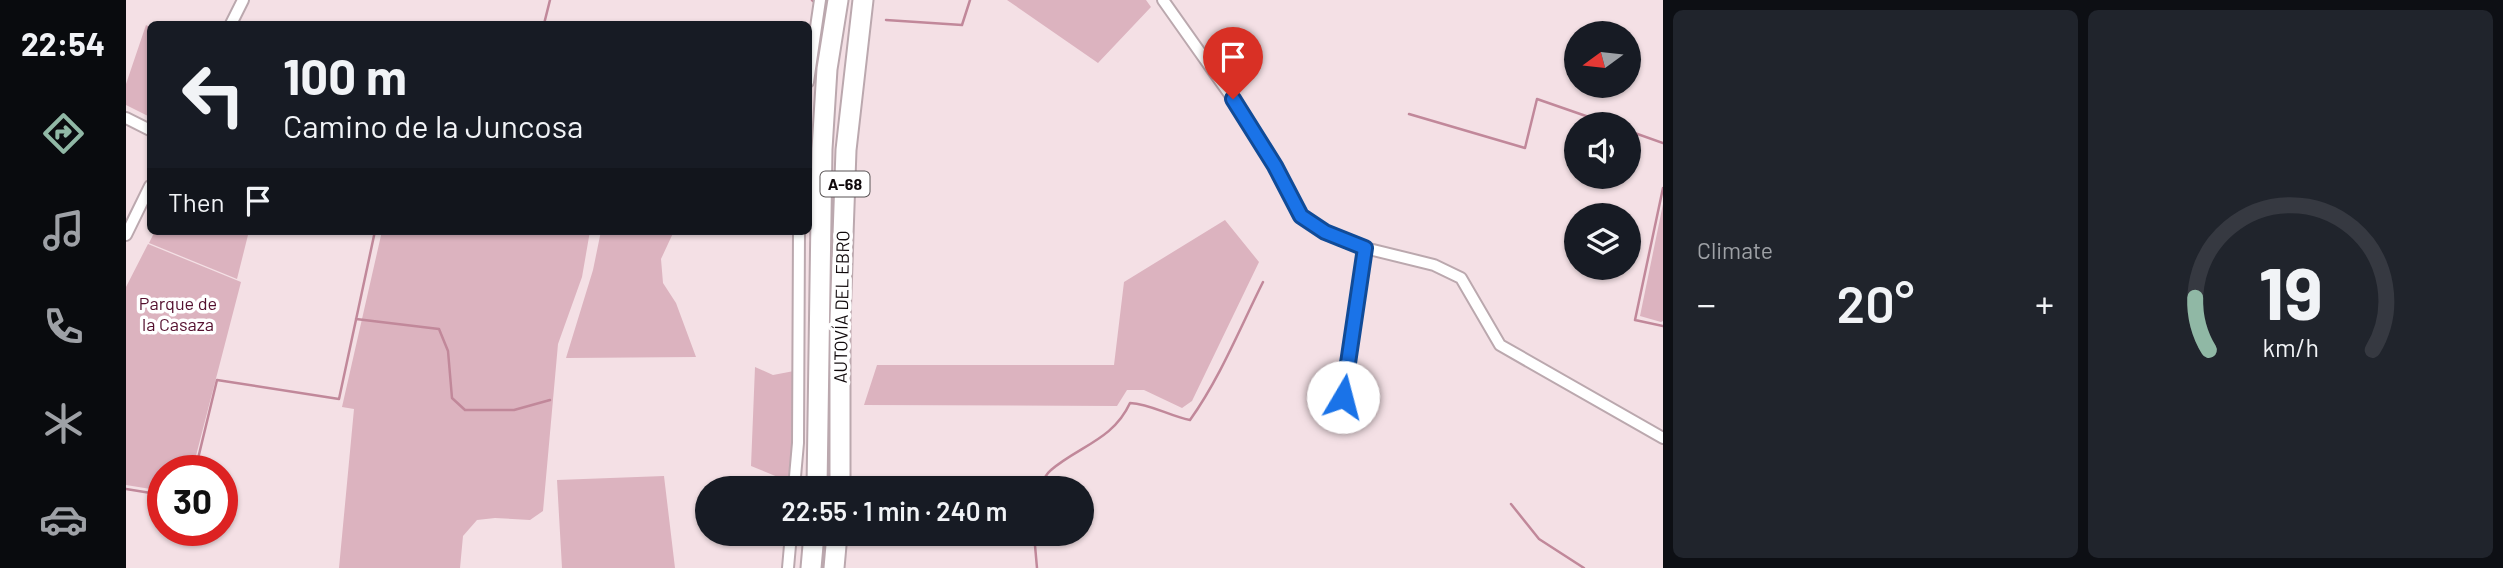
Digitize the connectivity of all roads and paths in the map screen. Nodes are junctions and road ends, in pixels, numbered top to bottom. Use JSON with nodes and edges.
{"nodes":[{"id":1,"x":243,"y":0,"type":"edge"},
{"id":2,"x":820,"y":0,"type":"edge"},
{"id":3,"x":838,"y":0,"type":"edge"},
{"id":4,"x":1163,"y":0,"type":"edge"},
{"id":5,"x":864,"y":6,"type":"edge"},
{"id":6,"x":233,"y":21,"type":"edge"},
{"id":7,"x":812,"y":55,"type":"edge"},
{"id":8,"x":126,"y":118,"type":"edge"},
{"id":9,"x":147,"y":128,"type":"edge"},
{"id":10,"x":147,"y":192,"type":"edge"},
{"id":11,"x":126,"y":235,"type":"edge"},
{"id":12,"x":800,"y":235,"type":"edge"},
{"id":13,"x":1365,"y":248,"type":"junction"},
{"id":14,"x":1343,"y":397,"type":"dead end"},
{"id":15,"x":1663,"y":438,"type":"edge"},
{"id":16,"x":795,"y":476,"type":"edge"},
{"id":17,"x":817,"y":476,"type":"edge"},
{"id":18,"x":840,"y":476,"type":"edge"},
{"id":19,"x":790,"y":546,"type":"edge"},
{"id":20,"x":813,"y":546,"type":"edge"},
{"id":21,"x":835,"y":546,"type":"edge"},
{"id":22,"x":788,"y":568,"type":"edge"},
{"id":23,"x":811,"y":568,"type":"edge"},
{"id":24,"x":834,"y":568,"type":"edge"}],
"edges":[{"from":1,"to":6,"type":"street"},
{"from":2,"to":7,"type":"street"},
{"from":3,"to":17,"type":"highway","name":"AUTOVÍA DEL EBRO","number":"A-68"},
{"from":4,"to":13,"type":"street"},
{"from":5,"to":18,"type":"highway","name":"AUTOVÍA DEL EBRO","number":"A-68"},
{"from":8,"to":9,"type":"street"},
{"from":10,"to":11,"type":"street"},
{"from":12,"to":16,"type":"street"},
{"from":13,"to":14,"type":"street"},
{"from":13,"to":15,"type":"street"},
{"from":19,"to":22,"type":"street"},
{"from":20,"to":23,"type":"highway"},
{"from":21,"to":24,"type":"highway"}]}
